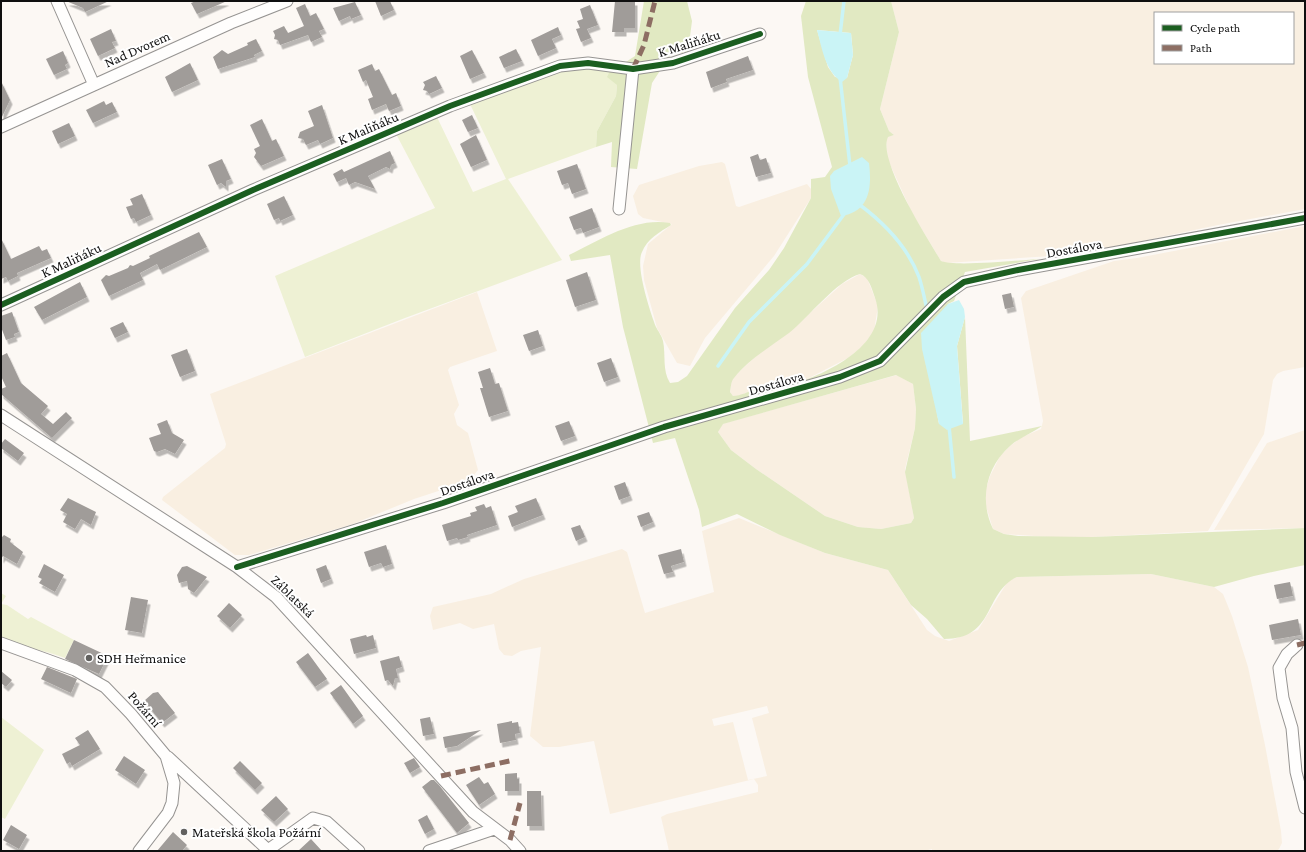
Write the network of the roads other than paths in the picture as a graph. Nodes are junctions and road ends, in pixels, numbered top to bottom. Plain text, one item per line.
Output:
1 (57, 1) edge
2 (287, 1) edge
3 (760, 34) dead end
4 (633, 69) junction
5 (94, 85) junction
6 (1, 127) edge
7 (619, 209) dead end
8 (1305, 218) edge
9 (1, 305) edge
10 (1, 415) edge
11 (237, 567) junction
12 (1, 643) edge
13 (1297, 645) dead end
14 (166, 756) junction
15 (1305, 808) edge
16 (494, 829) junction
17 (268, 850) edge
18 (139, 851) edge
19 (360, 851) edge
20 (429, 851) edge
21 (520, 851) edge

1 - 5 street
2 - 5 street, Nad Dvorem
3 - 4 street, K Maliňáku
4 - 7 street
4 - 9 street, K Maliňáku
5 - 6 street, Nad Dvorem
8 - 11 street, Dostálova
10 - 11 street, Záblatská
11 - 16 street, Záblatská
12 - 14 street, Požární
13 - 15 street
14 - 17 street
14 - 18 street, Požární
16 - 20 street
16 - 21 street, Záblatská
17 - 19 street

